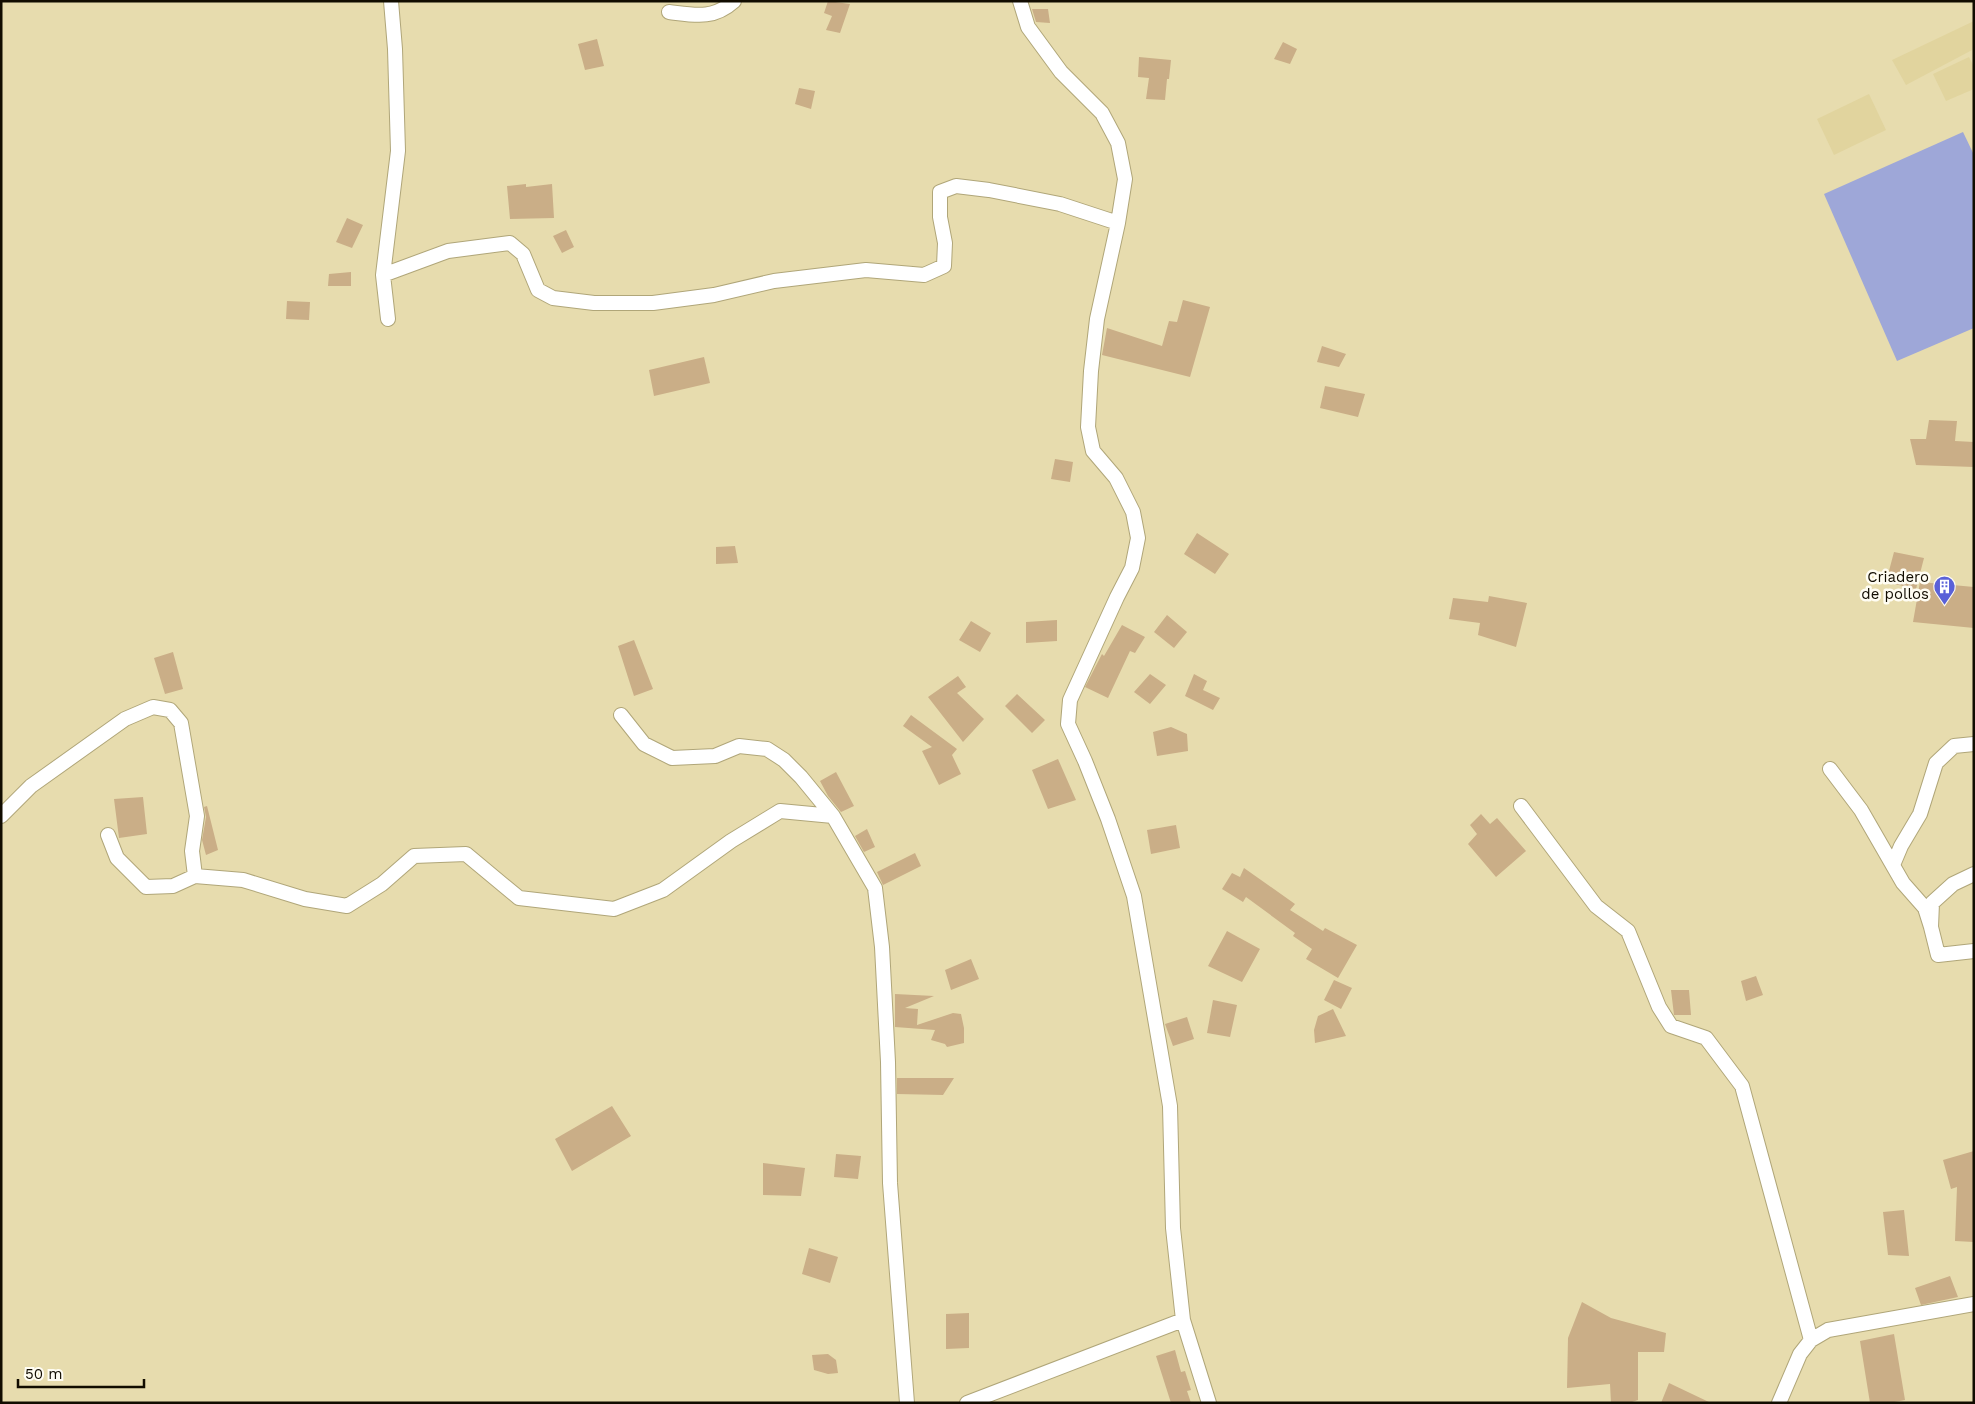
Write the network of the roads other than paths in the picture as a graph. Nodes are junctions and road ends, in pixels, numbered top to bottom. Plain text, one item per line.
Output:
1 (391, 1) edge
2 (734, 1) edge
3 (1020, 1) edge
4 (669, 12) dead end
5 (1118, 223) junction
6 (384, 275) junction
7 (388, 319) dead end
8 (621, 715) dead end
9 (1974, 744) edge
10 (1830, 769) dead end
11 (1522, 806) dead end
12 (1, 816) edge
13 (833, 816) junction
14 (108, 835) dead end
15 (1893, 865) junction
16 (1974, 874) edge
17 (195, 876) junction
18 (1931, 927) junction
19 (1974, 951) edge
20 (1974, 1304) edge
21 (1183, 1320) junction
22 (1811, 1340) junction
23 (907, 1403) edge
24 (967, 1403) edge
25 (1209, 1403) edge
26 (1779, 1403) edge

1 - 6 street
2 - 4 street
3 - 5 street
5 - 6 street
5 - 21 street
6 - 7 street
8 - 13 street
9 - 15 street
10 - 15 street
11 - 22 street
12 - 17 street
13 - 17 street
13 - 23 street
14 - 17 street
15 - 18 street
16 - 18 street
18 - 19 street
20 - 22 street
21 - 24 street
21 - 25 street
22 - 26 street

